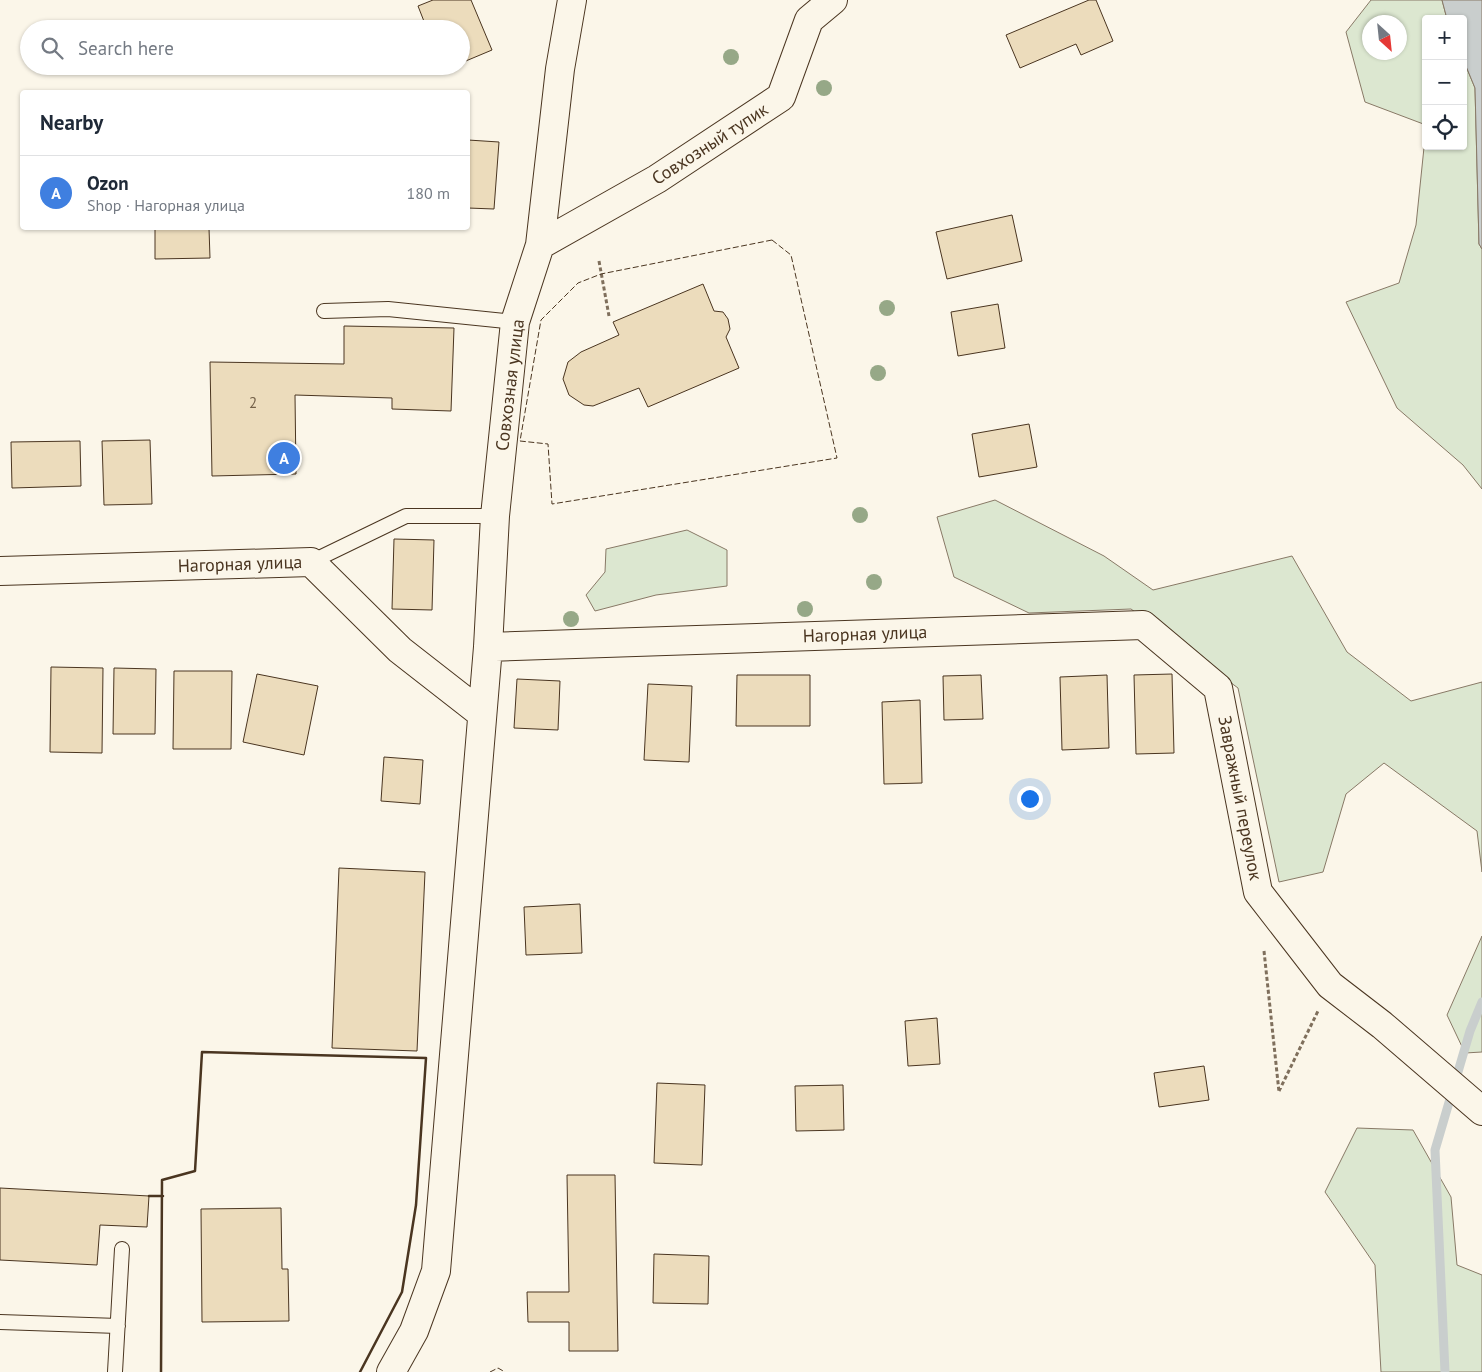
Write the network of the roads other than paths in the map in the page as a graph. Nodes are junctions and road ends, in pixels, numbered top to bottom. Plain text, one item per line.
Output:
1 (572, 0) edge
2 (833, 0) edge
3 (540, 245) junction
4 (324, 311) dead end
5 (515, 322) junction
6 (495, 516) junction
7 (311, 562) junction
8 (0, 571) edge
9 (488, 647) junction
10 (1218, 688) joint
11 (482, 714) junction
12 (1482, 1112) edge
13 (122, 1249) dead end
14 (0, 1322) edge
15 (118, 1326) junction
16 (115, 1372) edge
17 (391, 1372) edge

1 - 3 street, Совхозная улица
2 - 3 street, Совхозный тупик
3 - 5 street, Совхозная улица
4 - 5 lane
5 - 6 street, Совхозная улица
6 - 7 lane
6 - 9 street, Совхозная улица
7 - 8 street, Нагорная улица
7 - 11 street, Нагорная улица
9 - 10 street, Нагорная улица
9 - 11 street, Совхозная улица
10 - 12 street, Завражный переулок
11 - 17 street, Совхозная улица
13 - 15 lane
14 - 15 lane
15 - 16 lane

